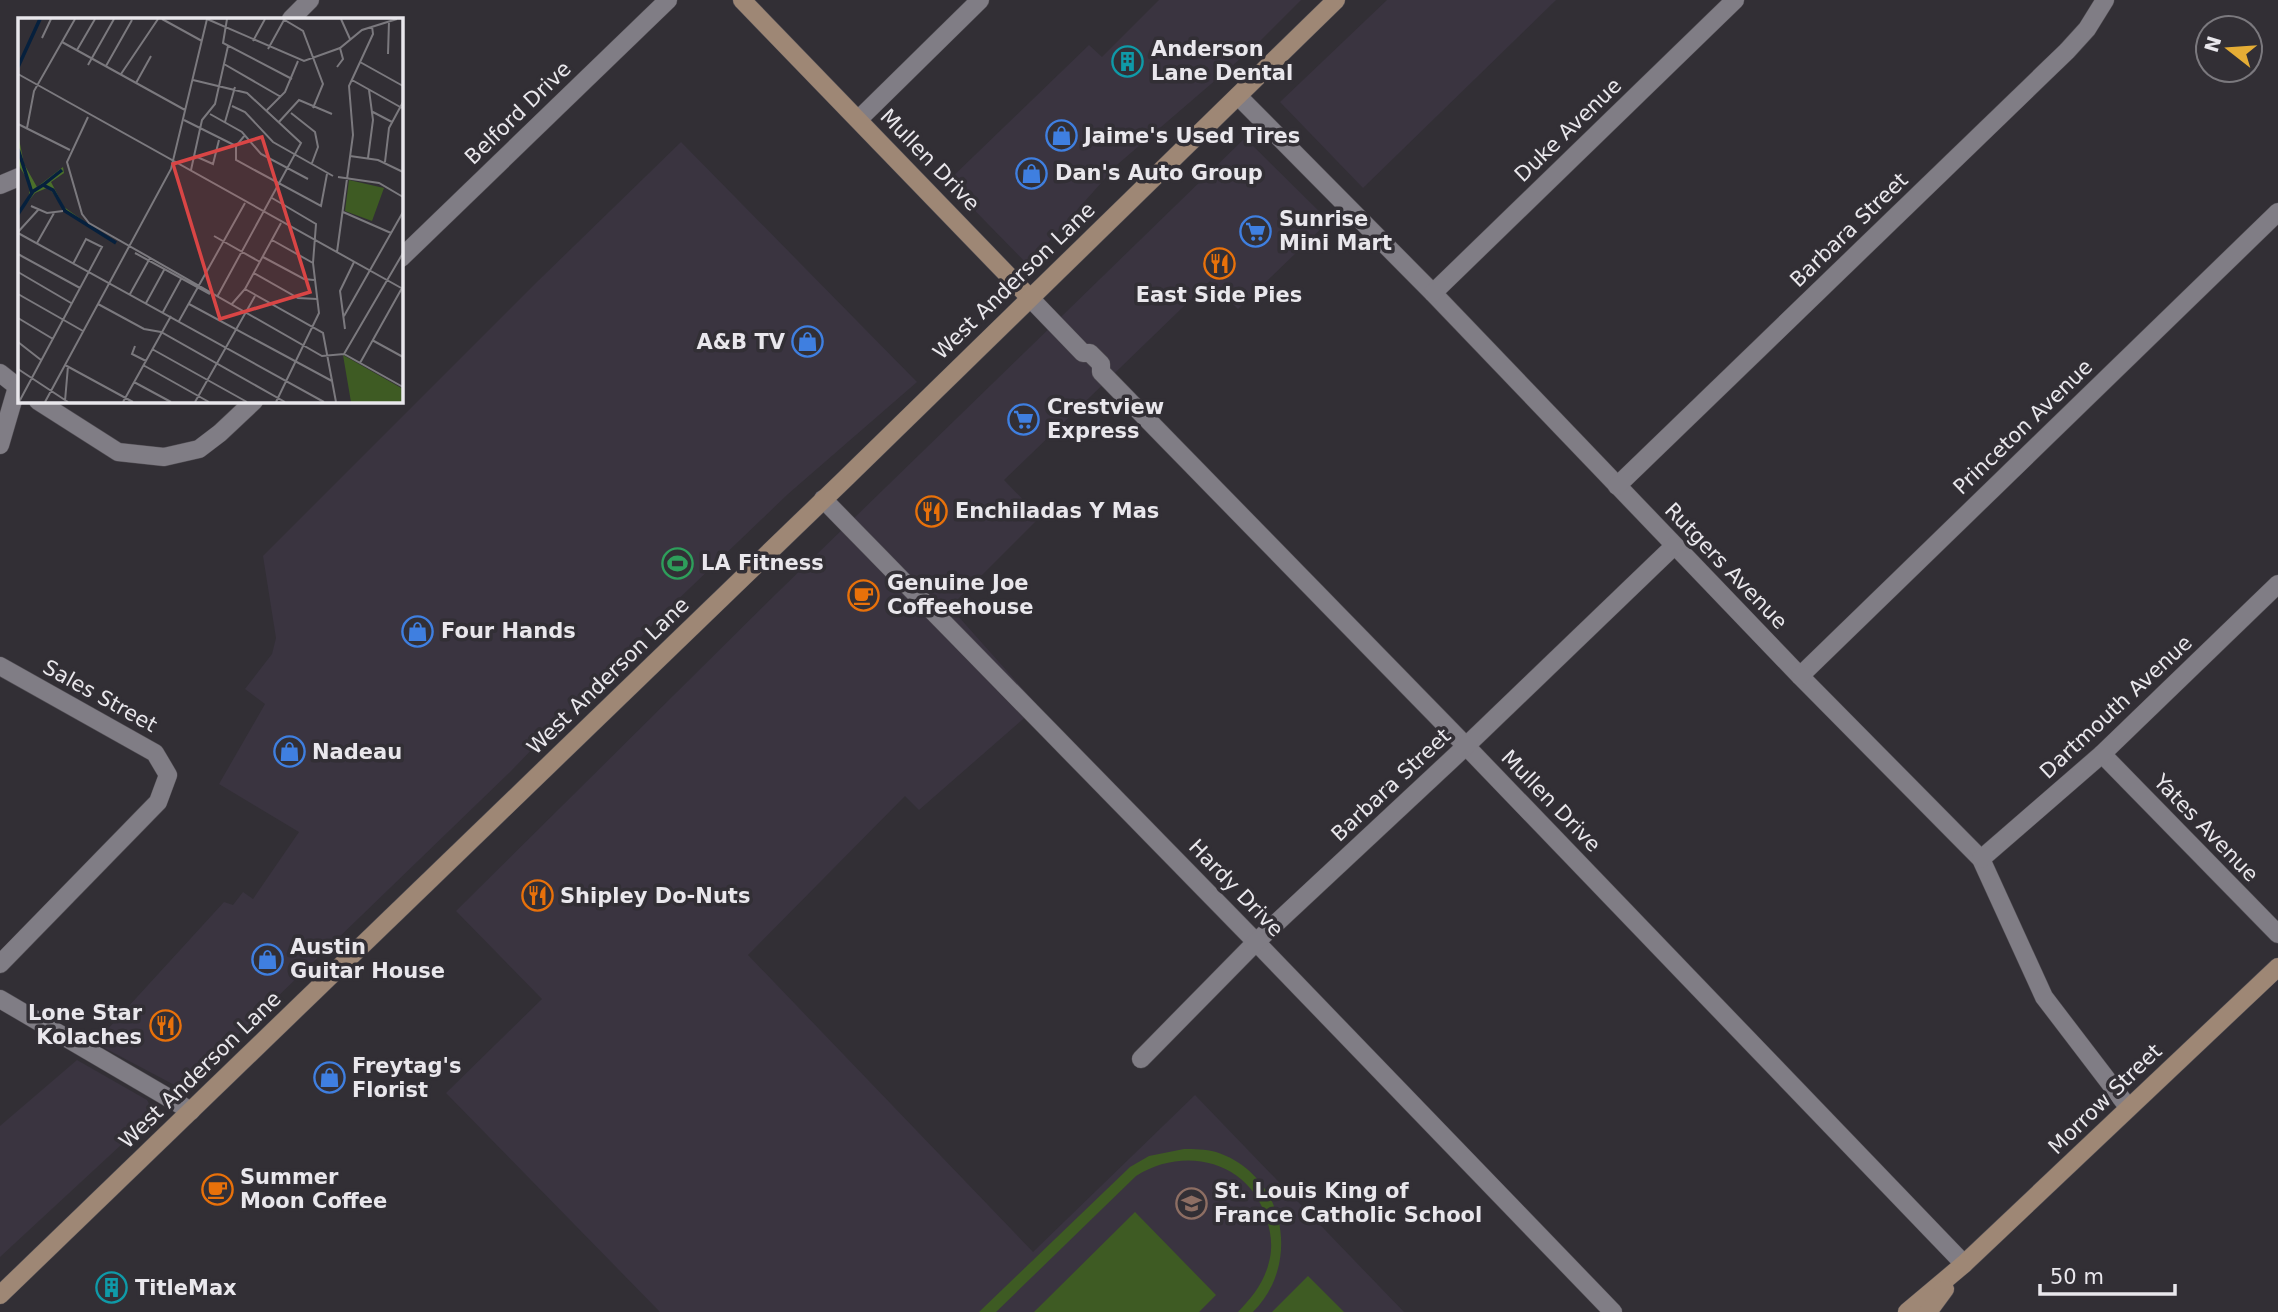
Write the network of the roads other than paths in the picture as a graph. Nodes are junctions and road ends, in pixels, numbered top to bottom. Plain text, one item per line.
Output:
1 (310, 0) edge
2 (668, 0) edge
3 (742, 0) edge
4 (980, 0) edge
5 (1336, 0) edge
6 (1735, 0) edge
7 (2105, 0) edge
8 (292, 18) edge
9 (1238, 96) junction
10 (859, 118) junction
11 (18, 177) edge
12 (0, 185) edge
13 (2278, 212) edge
14 (402, 257) edge
15 (1433, 293) junction
16 (1030, 298) junction
17 (0, 373) edge
18 (18, 388) edge
19 (40, 402) edge
20 (253, 402) edge
21 (0, 445) edge
22 (1617, 486) junction
23 (823, 499) junction
24 (1674, 546) junction
25 (2278, 584) edge
26 (0, 666) edge
27 (1800, 676) junction
28 (1466, 746) junction
29 (2102, 754) junction
30 (1981, 859) junction
31 (2278, 934) edge
32 (1256, 942) junction
33 (0, 964) edge
34 (2278, 967) edge
35 (0, 999) edge
36 (1141, 1059) dead end
37 (2128, 1107) junction
38 (191, 1111) junction
39 (1964, 1264) junction
40 (0, 1295) edge
41 (1613, 1312) edge
42 (1907, 1312) edge
43 (1928, 1312) edge

1 - 8 street
2 - 14 street, Belford Drive
3 - 10 main road, Mullen Drive
4 - 10 street
5 - 9 main road, West Anderson Lane
6 - 15 street, Duke Avenue
7 - 22 street, Barbara Street
9 - 15 street, Rutgers Avenue
9 - 16 main road, West Anderson Lane
10 - 16 main road, Mullen Drive
11 - 12 street
13 - 27 street, Princeton Avenue
15 - 22 street, Rutgers Avenue
16 - 23 main road, West Anderson Lane
16 - 28 street, Mullen Drive
17 - 18 street
18 - 21 street
19 - 20 street
22 - 24 street, Rutgers Avenue
23 - 32 street, Hardy Drive
23 - 38 main road, West Anderson Lane
24 - 27 street, Rutgers Avenue
24 - 28 street, Barbara Street
25 - 29 street, Dartmouth Avenue
26 - 33 street, Sales Street
27 - 30 street, Rutgers Avenue
28 - 32 street, Barbara Street
28 - 39 street, Mullen Drive
29 - 30 street, Dartmouth Avenue
29 - 31 street, Yates Avenue
30 - 37 street, Rutgers Avenue
32 - 36 street, Barbara Street
32 - 41 street, Hardy Drive
34 - 37 main road, Morrow Street
35 - 38 street
37 - 39 main road, Morrow Street
38 - 40 main road, West Anderson Lane
39 - 42 main road, Morrow Street
39 - 43 main road, Morrow Street

